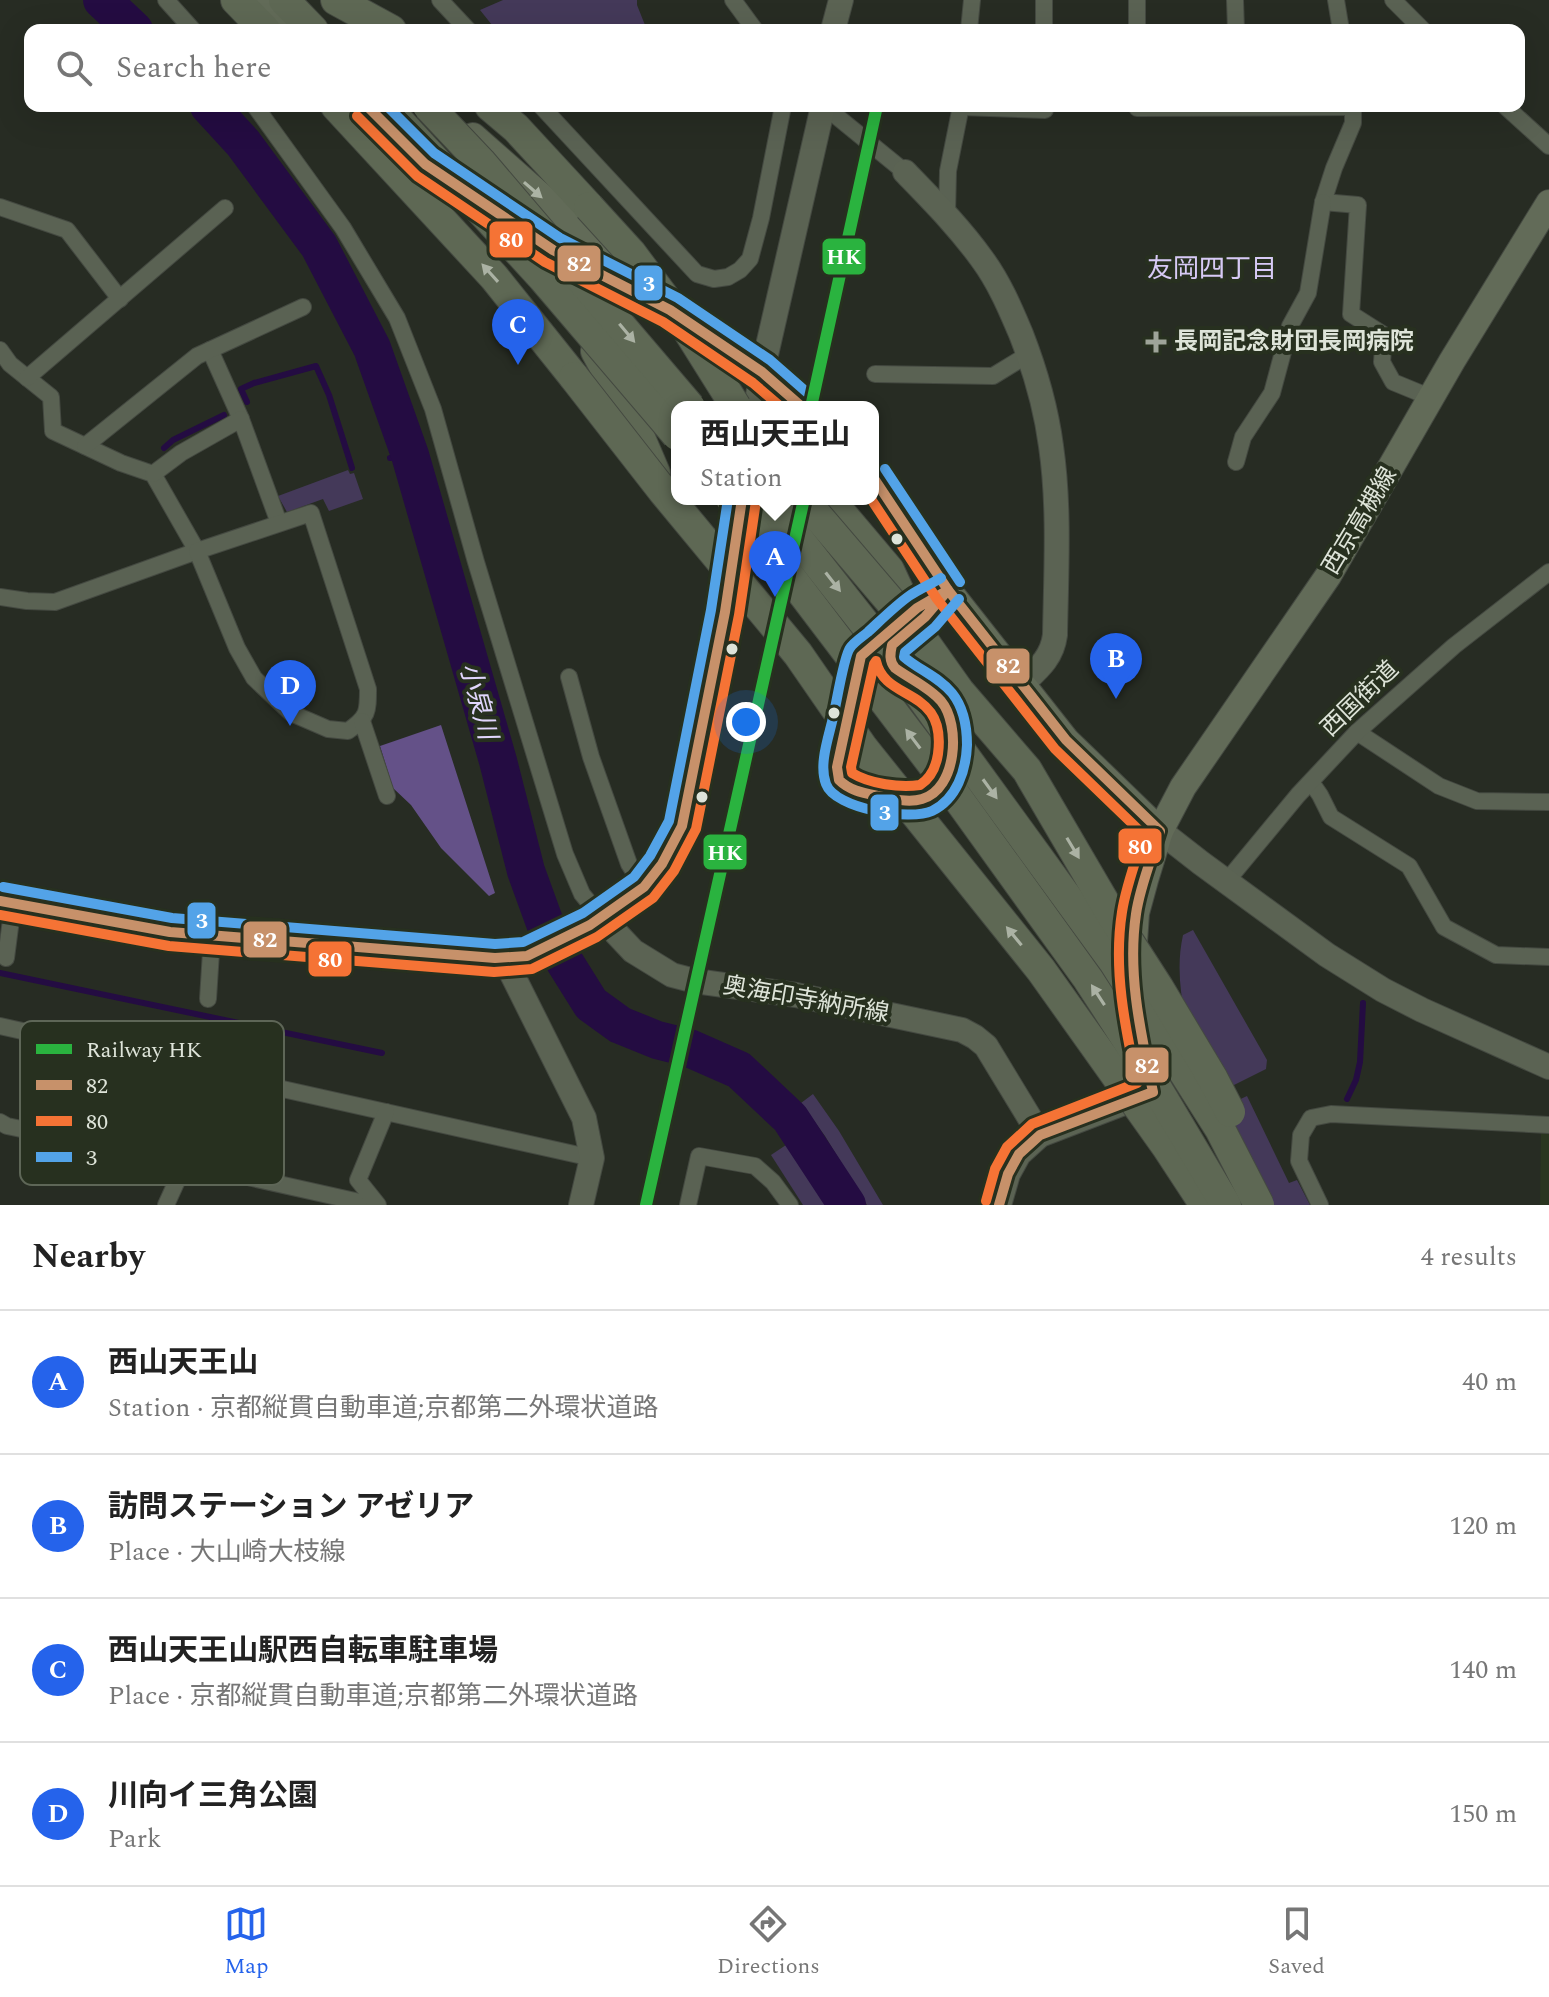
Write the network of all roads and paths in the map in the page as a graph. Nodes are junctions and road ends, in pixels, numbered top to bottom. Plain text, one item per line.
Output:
1 (166, 0) edge
2 (236, 0) edge
3 (257, 0) edge
4 (282, 0) edge
5 (323, 0) edge
6 (335, 0) edge
7 (440, 0) edge
8 (733, 0) edge
9 (841, 0) edge
10 (972, 0) edge
11 (1044, 0) edge
12 (1137, 0) edge
13 (1235, 0) edge
14 (1336, 0) edge
15 (1393, 0) edge
16 (188, 24) edge
17 (259, 24) edge
18 (282, 24) edge
19 (302, 24) edge
20 (307, 24) edge
21 (348, 24) edge
22 (358, 24) edge
23 (380, 24) edge
24 (462, 24) edge
25 (751, 24) edge
26 (835, 24) edge
27 (970, 24) edge
28 (1044, 24) edge
29 (1137, 24) edge
30 (1236, 24) edge
31 (1340, 24) edge
32 (1417, 24) edge
33 (259, 112) edge
34 (342, 112) edge
35 (373, 112) edge
36 (388, 112) edge
37 (389, 112) edge
38 (434, 112) edge
39 (448, 112) edge
40 (497, 112) edge
41 (547, 112) edge
42 (782, 112) edge
43 (823, 112) edge
44 (831, 112) edge
45 (960, 112) edge
46 (1353, 112) edge
47 (1512, 112) edge
48 (1549, 146) edge
49 (425, 164) dead end
50 (905, 172) joint
51 (1323, 202) junction
52 (1549, 203) edge
53 (0, 207) edge
54 (225, 208) dead end
55 (947, 215) junction
56 (553, 250) dead end
57 (120, 299) junction
58 (303, 307) dead end
59 (670, 310) junction
60 (0, 350) edge
61 (210, 350) junction
62 (1029, 354) junction
63 (762, 372) junction
64 (875, 374) dead end
65 (27, 378) junction
66 (1432, 398) junction
67 (685, 401) edge
68 (737, 401) edge
69 (743, 401) edge
70 (795, 401) edge
71 (241, 419) junction
72 (671, 428) edge
73 (85, 446) junction
74 (1236, 462) dead end
75 (153, 474) junction
76 (879, 486) edge
77 (663, 491) junction
78 (736, 505) edge
79 (741, 505) edge
80 (772, 505) edge
81 (808, 505) edge
82 (834, 505) edge
83 (279, 523) junction
84 (197, 551) junction
85 (1549, 572) edge
86 (0, 597) edge
87 (920, 636) junction
88 (569, 677) dead end
89 (1022, 684) junction
90 (362, 721) junction
91 (1357, 732) junction
92 (1311, 782) junction
93 (387, 796) dead end
94 (1549, 802) edge
95 (1160, 831) junction
96 (1226, 882) junction
97 (644, 887) junction
98 (7, 903) edge
99 (595, 921) junction
100 (212, 936) junction
101 (516, 957) junction
102 (1549, 957) edge
103 (6, 958) dead end
104 (208, 999) dead end
105 (1549, 1067) edge
106 (284, 1089) edge
107 (1153, 1092) junction
108 (386, 1112) junction
109 (0, 1122) edge
110 (1549, 1125) edge
111 (20, 1129) edge
112 (1040, 1135) junction
113 (592, 1158) junction
114 (175, 1185) edge
115 (284, 1185) edge
116 (166, 1205) edge
117 (375, 1205) edge
118 (581, 1205) edge
119 (688, 1205) edge
120 (790, 1205) edge
121 (999, 1205) edge
122 (1206, 1205) edge
123 (1226, 1205) edge
124 (1259, 1205) edge
125 (1272, 1205) edge
126 (1320, 1205) edge

1 - 16 street
2 - 17 highway
3 - 18 main road
4 - 19 highway
4 - 20 highway
5 - 21 highway
6 - 22 main road
6 - 23 highway
7 - 24 street
8 - 25 street
9 - 26 street
10 - 27 street
11 - 28 street
12 - 29 street
13 - 30 street
14 - 31 street
15 - 32 street
33 - 99 street
77 -> 34 highway, bridge
35 - 49 main road
36 - 77 highway, bridge
37 - 72 highway, bridge
38 -> 67 highway, bridge
39 -> 59 main road
40 - 68 highway, bridge
41 - 42 street
43 - 63 street
44 - 50 street
45 - 55 street
46 - 51 street
47 - 48 street
50 - 55 street
51 - 66 street
51 - 74 street
52 - 66 main road, 西京高槻線
53 - 57 street
54 - 57 street
55 - 62 street
56 - 59 main road
57 - 65 street
58 - 61 street
59 - 63 main road
60 - 65 street
61 - 71 street
61 - 73 street
62 - 64 street
62 - 89 street
63 - 69 street
63 - 70 main road
65 - 73 street
66 - 95 main road, 西京高槻線
71 - 75 street
71 - 83 street
73 - 75 street
75 - 84 street
76 - 89 main road
122 -> 77 highway, bridge
123 -> 78 highway, bridge
79 - 97 street
80 -> 124 highway, bridge
81 - 87 highway, bridge
82 - 87 highway, bridge
83 - 84 street
83 - 90 street
84 - 86 street
84 - 90 street
85 - 91 street, 西国街道
87 -> 125 highway, bridge
88 - 97 street
89 - 95 main road
90 - 93 street
91 - 92 street, 西国街道
91 - 94 street
92 - 96 street, 西国街道
92 - 102 street
95 - 96 street
95 - 107 main road, 西京高槻線
96 - 105 street
97 - 99 street
98 - 100 street
98 - 103 street
99 - 101 street
99 - 112 street, 奥海印寺納所線
100 - 101 street
100 - 104 street
101 - 113 street
106 - 108 street
107 - 112 street
107 - 122 main road, 西京高槻線
108 - 113 street
108 - 117 street
109 - 111 street
110 - 126 street
112 - 121 street
113 - 118 street
114 - 116 street
115 - 117 street
119 - 120 street

